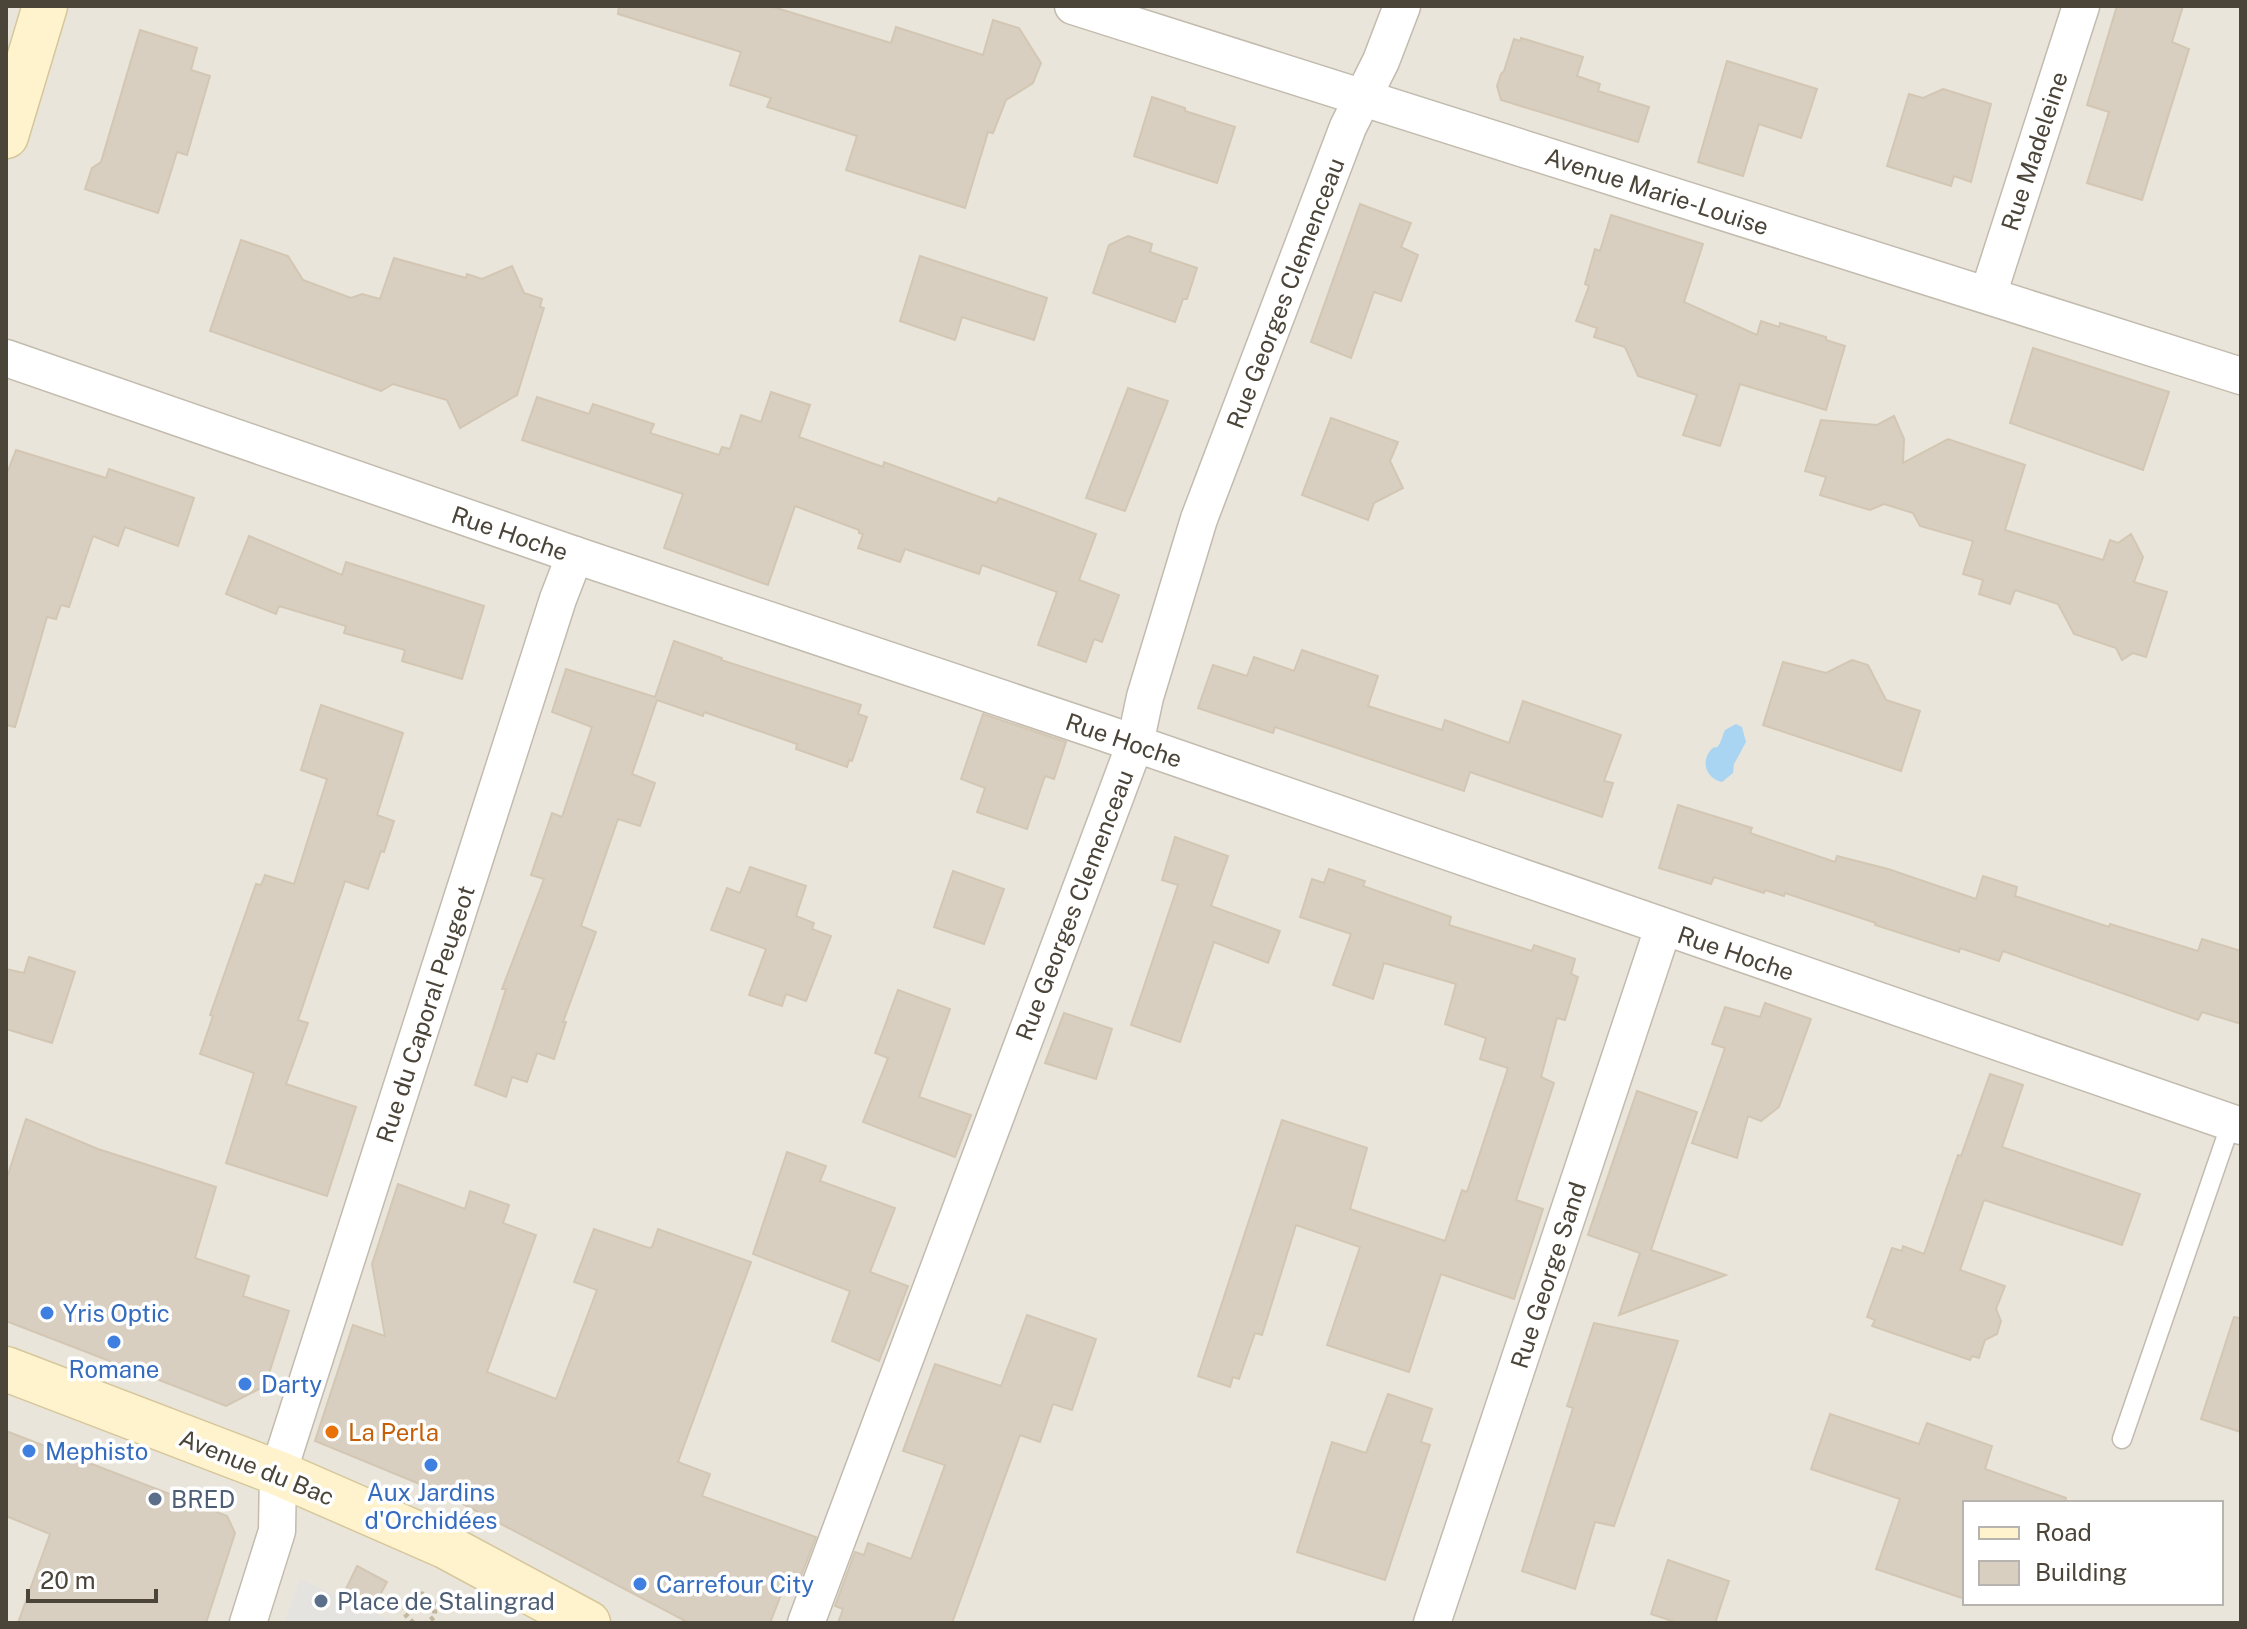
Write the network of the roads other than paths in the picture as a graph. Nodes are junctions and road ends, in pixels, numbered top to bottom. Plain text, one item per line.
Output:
1 (45, 6) edge
2 (1073, 6) edge
3 (1402, 6) edge
4 (2081, 6) edge
5 (1363, 97) junction
6 (6, 136) edge
7 (1988, 295) junction
8 (6, 358) edge
9 (2241, 376) edge
10 (575, 555) junction
11 (1135, 744) junction
12 (1663, 928) junction
13 (2236, 1125) edge
14 (6, 1369) edge
15 (2122, 1439) dead end
16 (278, 1473) junction
17 (248, 1623) edge
18 (588, 1623) edge
19 (806, 1623) edge
20 (1432, 1623) edge

1 - 6 main road
2 - 5 street, Avenue Marie-Louise
3 - 5 street, Rue Georges Clemenceau
4 - 7 street, Rue Madeleine
5 - 7 street, Avenue Marie-Louise
5 - 11 street, Rue Georges Clemenceau
7 - 9 street, Avenue Marie-Louise
8 - 10 street, Rue Hoche
10 - 11 street, Rue Hoche
10 - 16 street, Rue du Caporal Peugeot
11 - 12 street, Rue Hoche
11 - 19 street, Rue Georges Clemenceau
12 - 13 street, Rue Hoche
12 - 20 street, Rue George Sand
13 - 15 lane
14 - 16 main road, Avenue du Bac
16 - 17 street, Rue du Caporal Peugeot
16 - 18 main road, Avenue du Bac

